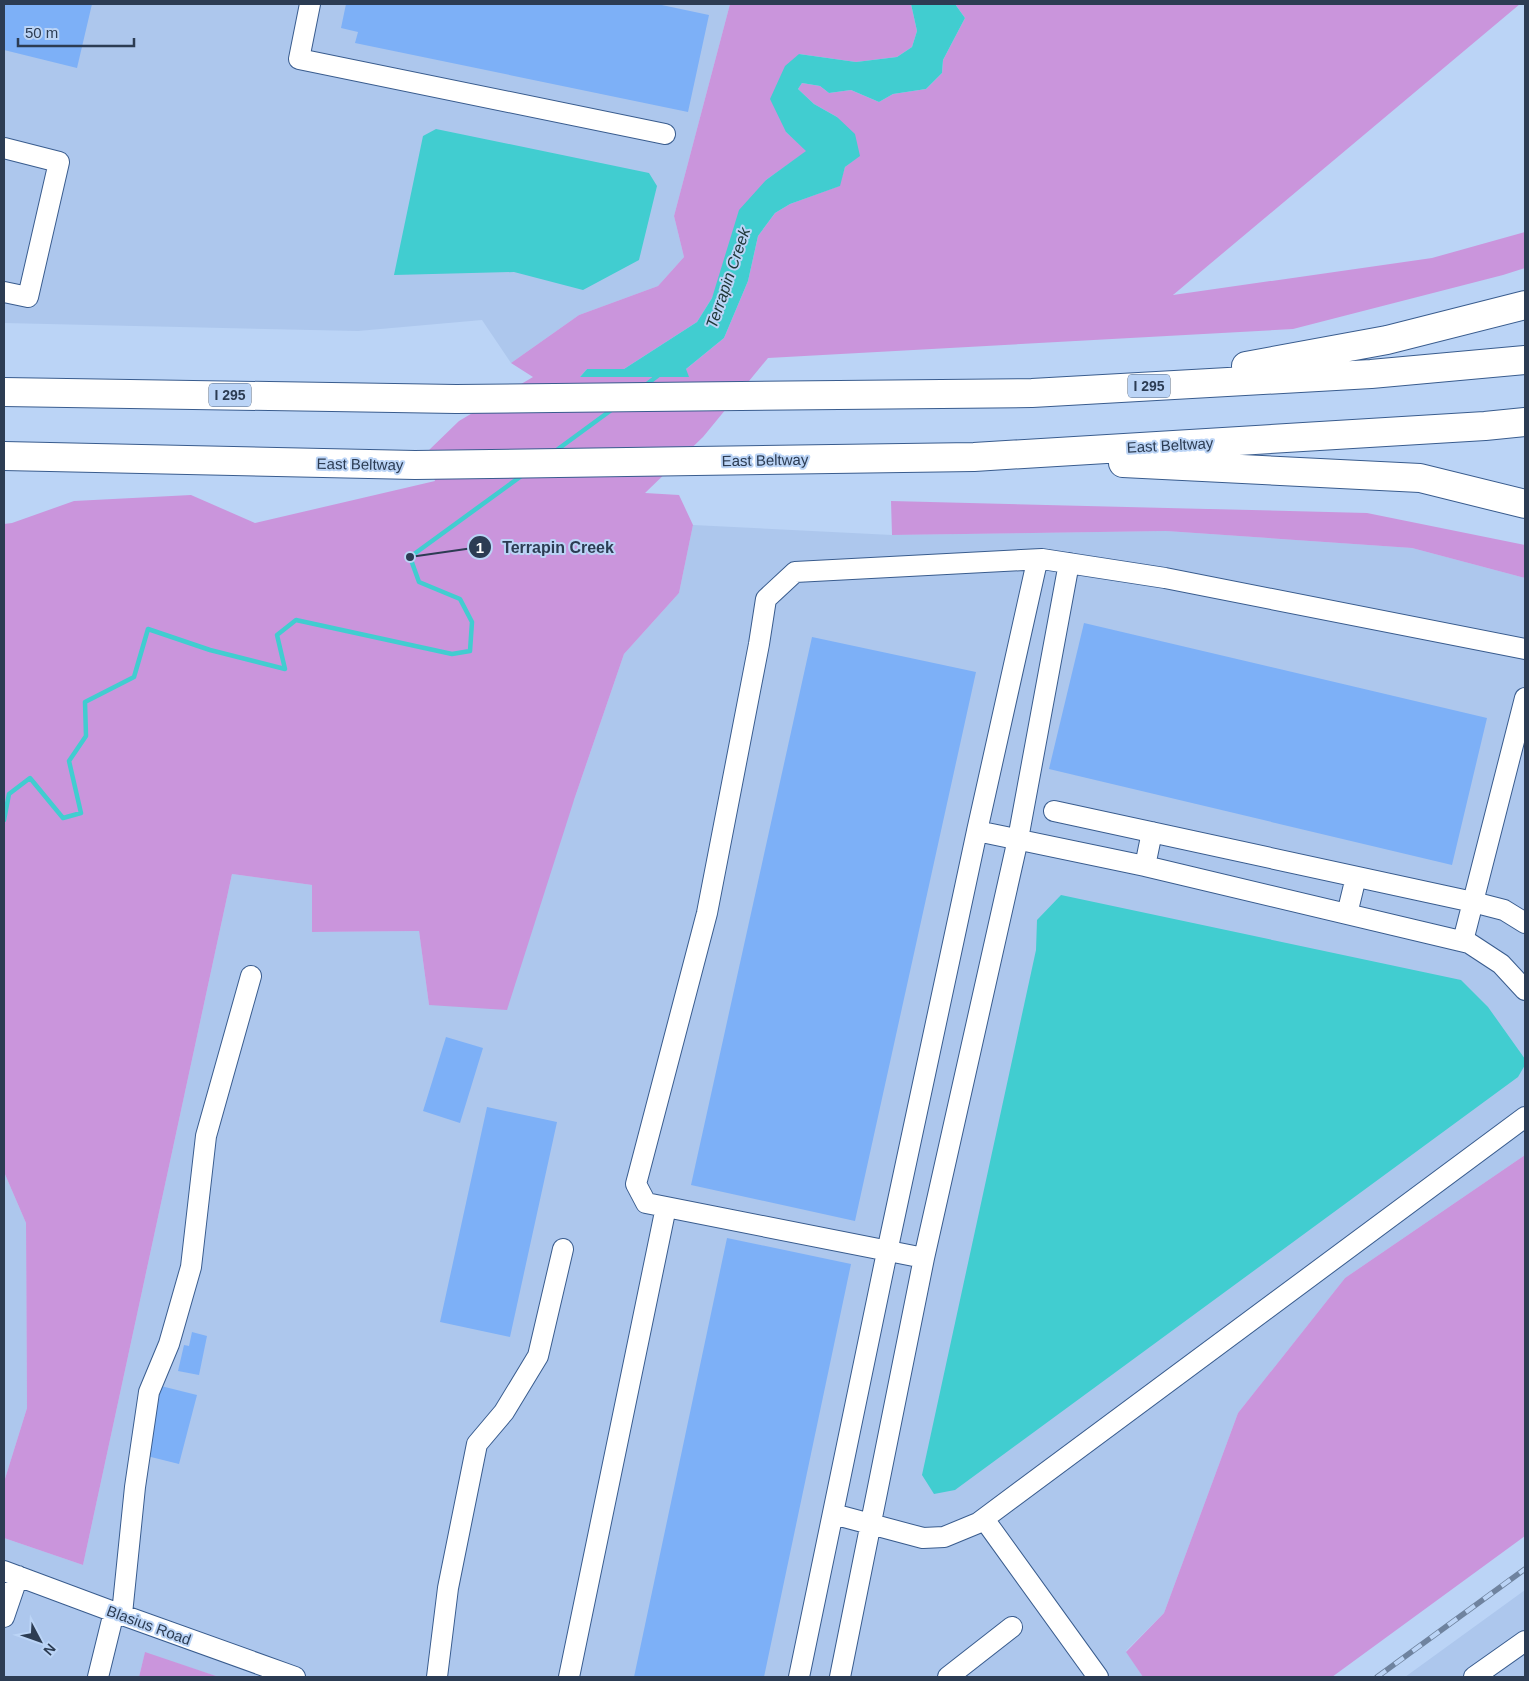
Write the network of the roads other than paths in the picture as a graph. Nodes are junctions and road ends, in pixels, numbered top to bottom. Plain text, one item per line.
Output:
1 (310, 4) edge
2 (665, 134) dead end
3 (4, 148) edge
4 (4, 292) edge
5 (1525, 305) edge
6 (1525, 360) edge
7 (1132, 387) junction
8 (4, 392) edge
9 (1525, 422) edge
10 (4, 456) edge
11 (974, 457) junction
12 (1525, 504) edge
13 (1042, 559) junction
14 (1069, 563) junction
15 (1525, 649) edge
16 (1525, 698) edge
17 (1054, 811) dead end
18 (977, 831) junction
19 (1152, 832) junction
20 (1018, 839) junction
21 (1145, 866) junction
22 (1356, 876) junction
23 (1473, 902) junction
24 (1347, 914) junction
25 (1525, 923) edge
26 (1463, 941) junction
27 (251, 976) dead end
28 (1525, 990) edge
29 (1525, 1117) edge
30 (666, 1207) junction
31 (563, 1249) dead end
32 (887, 1252) junction
33 (924, 1258) junction
34 (833, 1514) junction
35 (984, 1519) junction
36 (871, 1524) junction
37 (11, 1573) edge
38 (118, 1614) junction
39 (4, 1617) edge
40 (1012, 1628) dead end
41 (1525, 1641) edge
42 (98, 1677) edge
43 (295, 1677) edge
44 (437, 1677) edge
45 (569, 1677) edge
46 (799, 1677) edge
47 (840, 1677) edge
48 (948, 1677) edge
49 (1098, 1677) edge
50 (1474, 1677) edge

1 - 2 street
3 - 4 street
5 - 7 highway
6 - 7 highway, I 295
7 - 8 highway, I 295
9 - 11 highway, East Beltway
10 - 11 highway, East Beltway
11 - 12 highway
13 - 14 street
13 - 18 street
13 - 30 street
14 - 15 street
14 - 20 street
16 - 23 street
17 - 19 street
18 - 20 street
18 - 32 street
19 - 21 street
19 - 22 street
20 - 21 street
20 - 33 street
21 - 24 street
22 - 23 street
22 - 24 street
23 - 25 street
23 - 26 street
24 - 26 street
26 - 28 street
27 - 38 street
29 - 35 street
30 - 32 street
30 - 45 street
31 - 44 street
32 - 33 street
32 - 34 street
33 - 36 street
34 - 36 street
34 - 46 street
35 - 36 street
35 - 49 street
36 - 47 street
37 - 38 street, Blasius Road
37 - 39 street
38 - 42 street
38 - 43 street, Blasius Road
40 - 48 street
41 - 50 street

